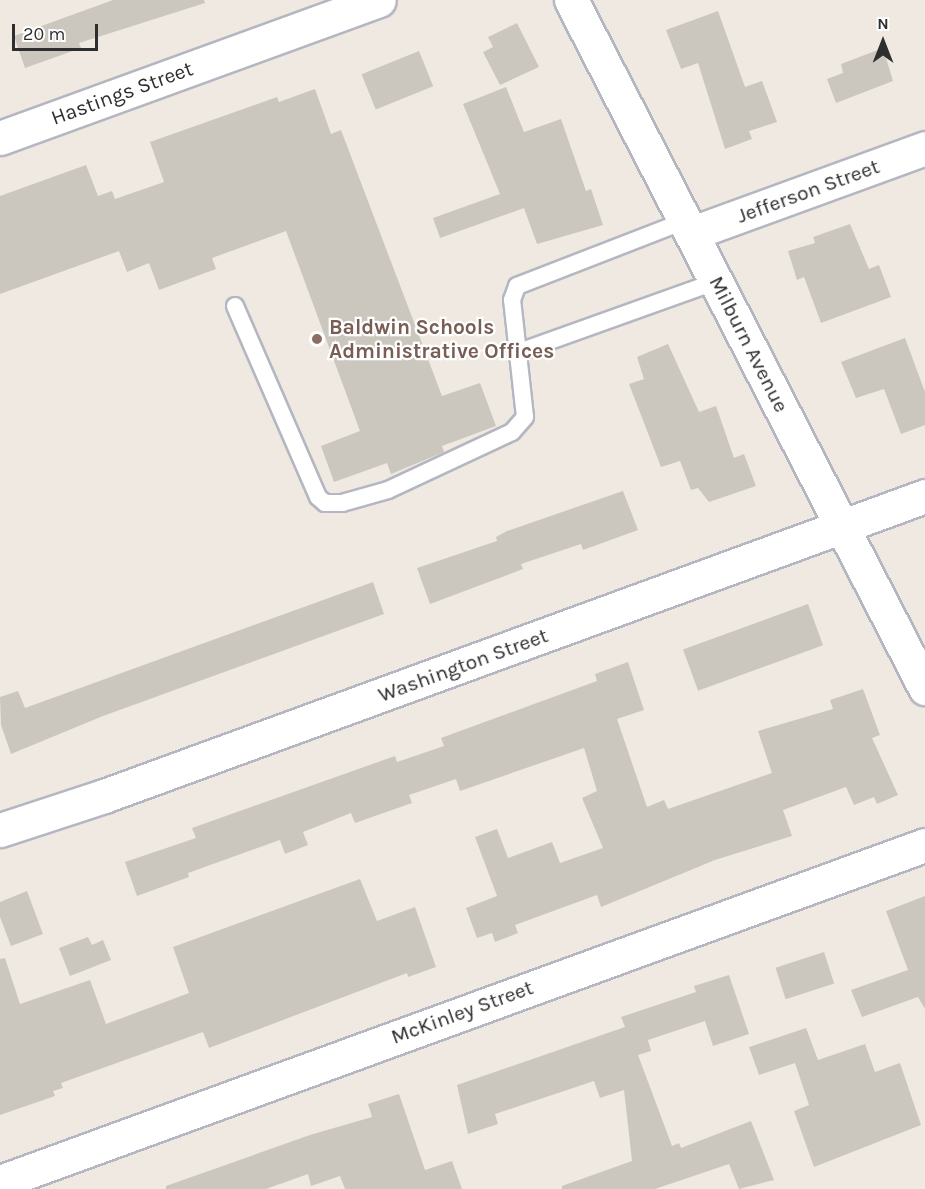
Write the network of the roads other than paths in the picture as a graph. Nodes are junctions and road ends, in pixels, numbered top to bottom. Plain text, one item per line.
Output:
1 (379, 0) edge
2 (571, 0) edge
3 (0, 138) edge
4 (925, 148) edge
5 (689, 227) junction
6 (717, 280) junction
7 (235, 306) dead end
8 (519, 352) junction
9 (925, 496) edge
10 (842, 526) junction
11 (925, 688) edge
12 (0, 830) edge
13 (925, 845) edge
14 (0, 1182) edge

1 - 3 street, Hastings Street
2 - 5 street, Milburn Avenue
4 - 5 street, Jefferson Street
5 - 6 street, Milburn Avenue
5 - 8 lane
6 - 8 lane
6 - 10 street, Milburn Avenue
7 - 8 lane
9 - 10 street, Washington Street
10 - 11 street, Milburn Avenue
10 - 12 street, Washington Street
13 - 14 street, McKinley Street

